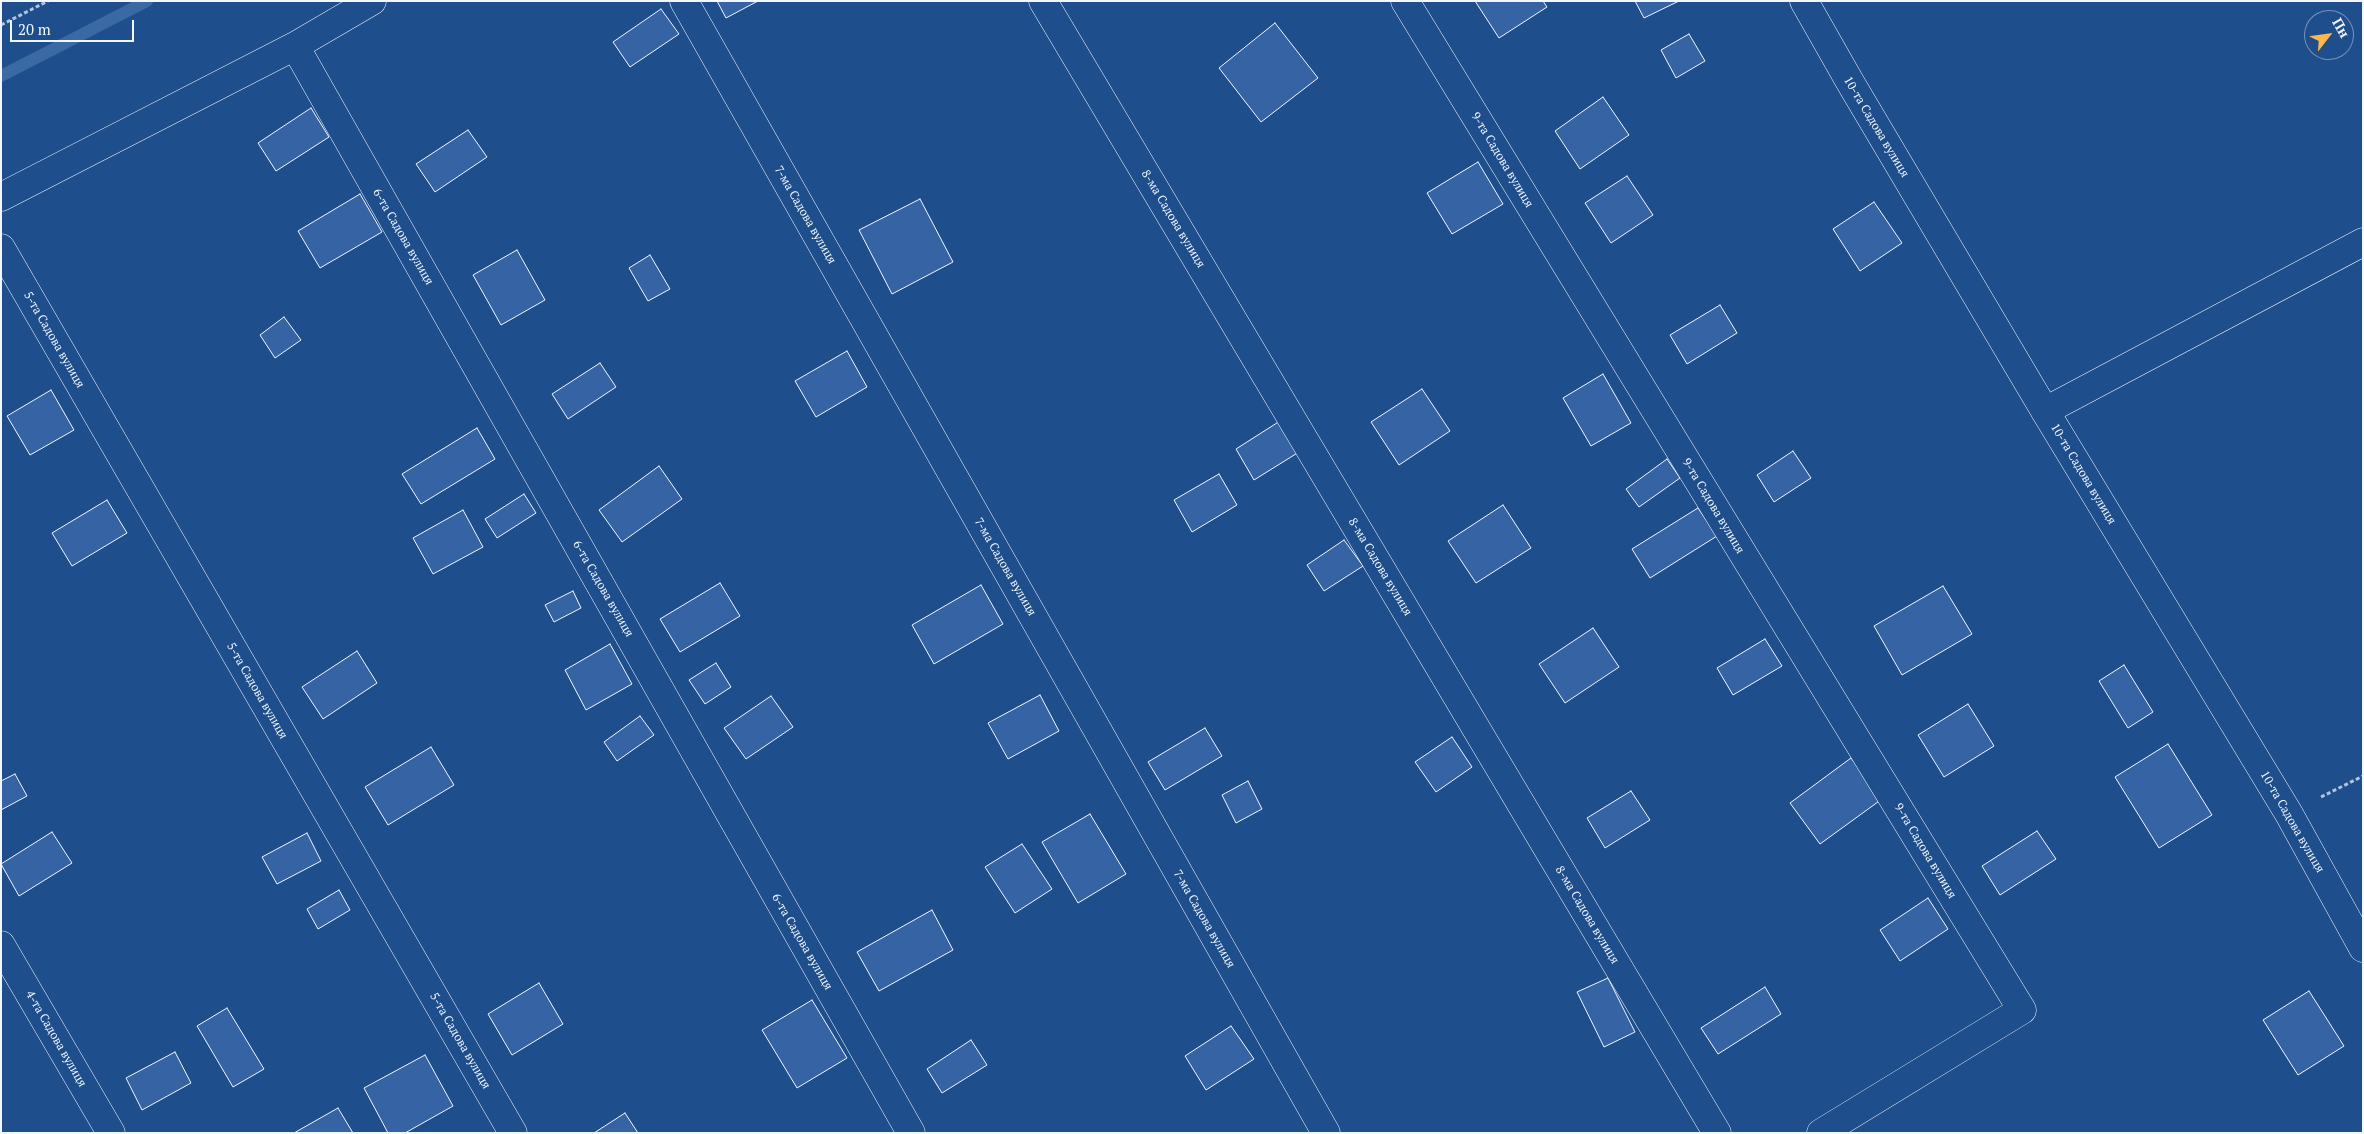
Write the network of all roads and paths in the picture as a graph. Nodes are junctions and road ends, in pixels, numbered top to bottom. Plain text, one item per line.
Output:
1 (48, 1) edge
2 (372, 1) edge
3 (684, 1) edge
4 (1043, 1) edge
5 (1405, 1) edge
6 (1804, 1) edge
7 (1, 25) edge
8 (295, 46) junction
9 (1, 197) edge
10 (2363, 242) edge
11 (1, 248) edge
12 (2045, 411) junction
13 (2363, 776) edge
14 (2289, 814) junction
15 (1, 945) edge
16 (2363, 948) edge
17 (111, 1133) edge
18 (513, 1133) edge
19 (911, 1133) edge
20 (1326, 1133) edge
21 (1717, 1133) edge
22 (1821, 1133) edge

1 - 7 path
2 - 8 street
3 - 20 street, 7-ма Садова вулиця
4 - 21 street, 8-ма Садова вулиця
5 - 22 street, 9-та Садова вулиця
6 - 12 street, 10-та Садова вулиця
8 - 9 street
8 - 19 street, 6-та Садова вулиця
10 - 12 street
11 - 18 street, 5-та Садова вулиця
12 - 14 street, 10-та Садова вулиця
13 - 14 path
14 - 16 street, 10-та Садова вулиця
15 - 17 street, 4-та Садова вулиця

